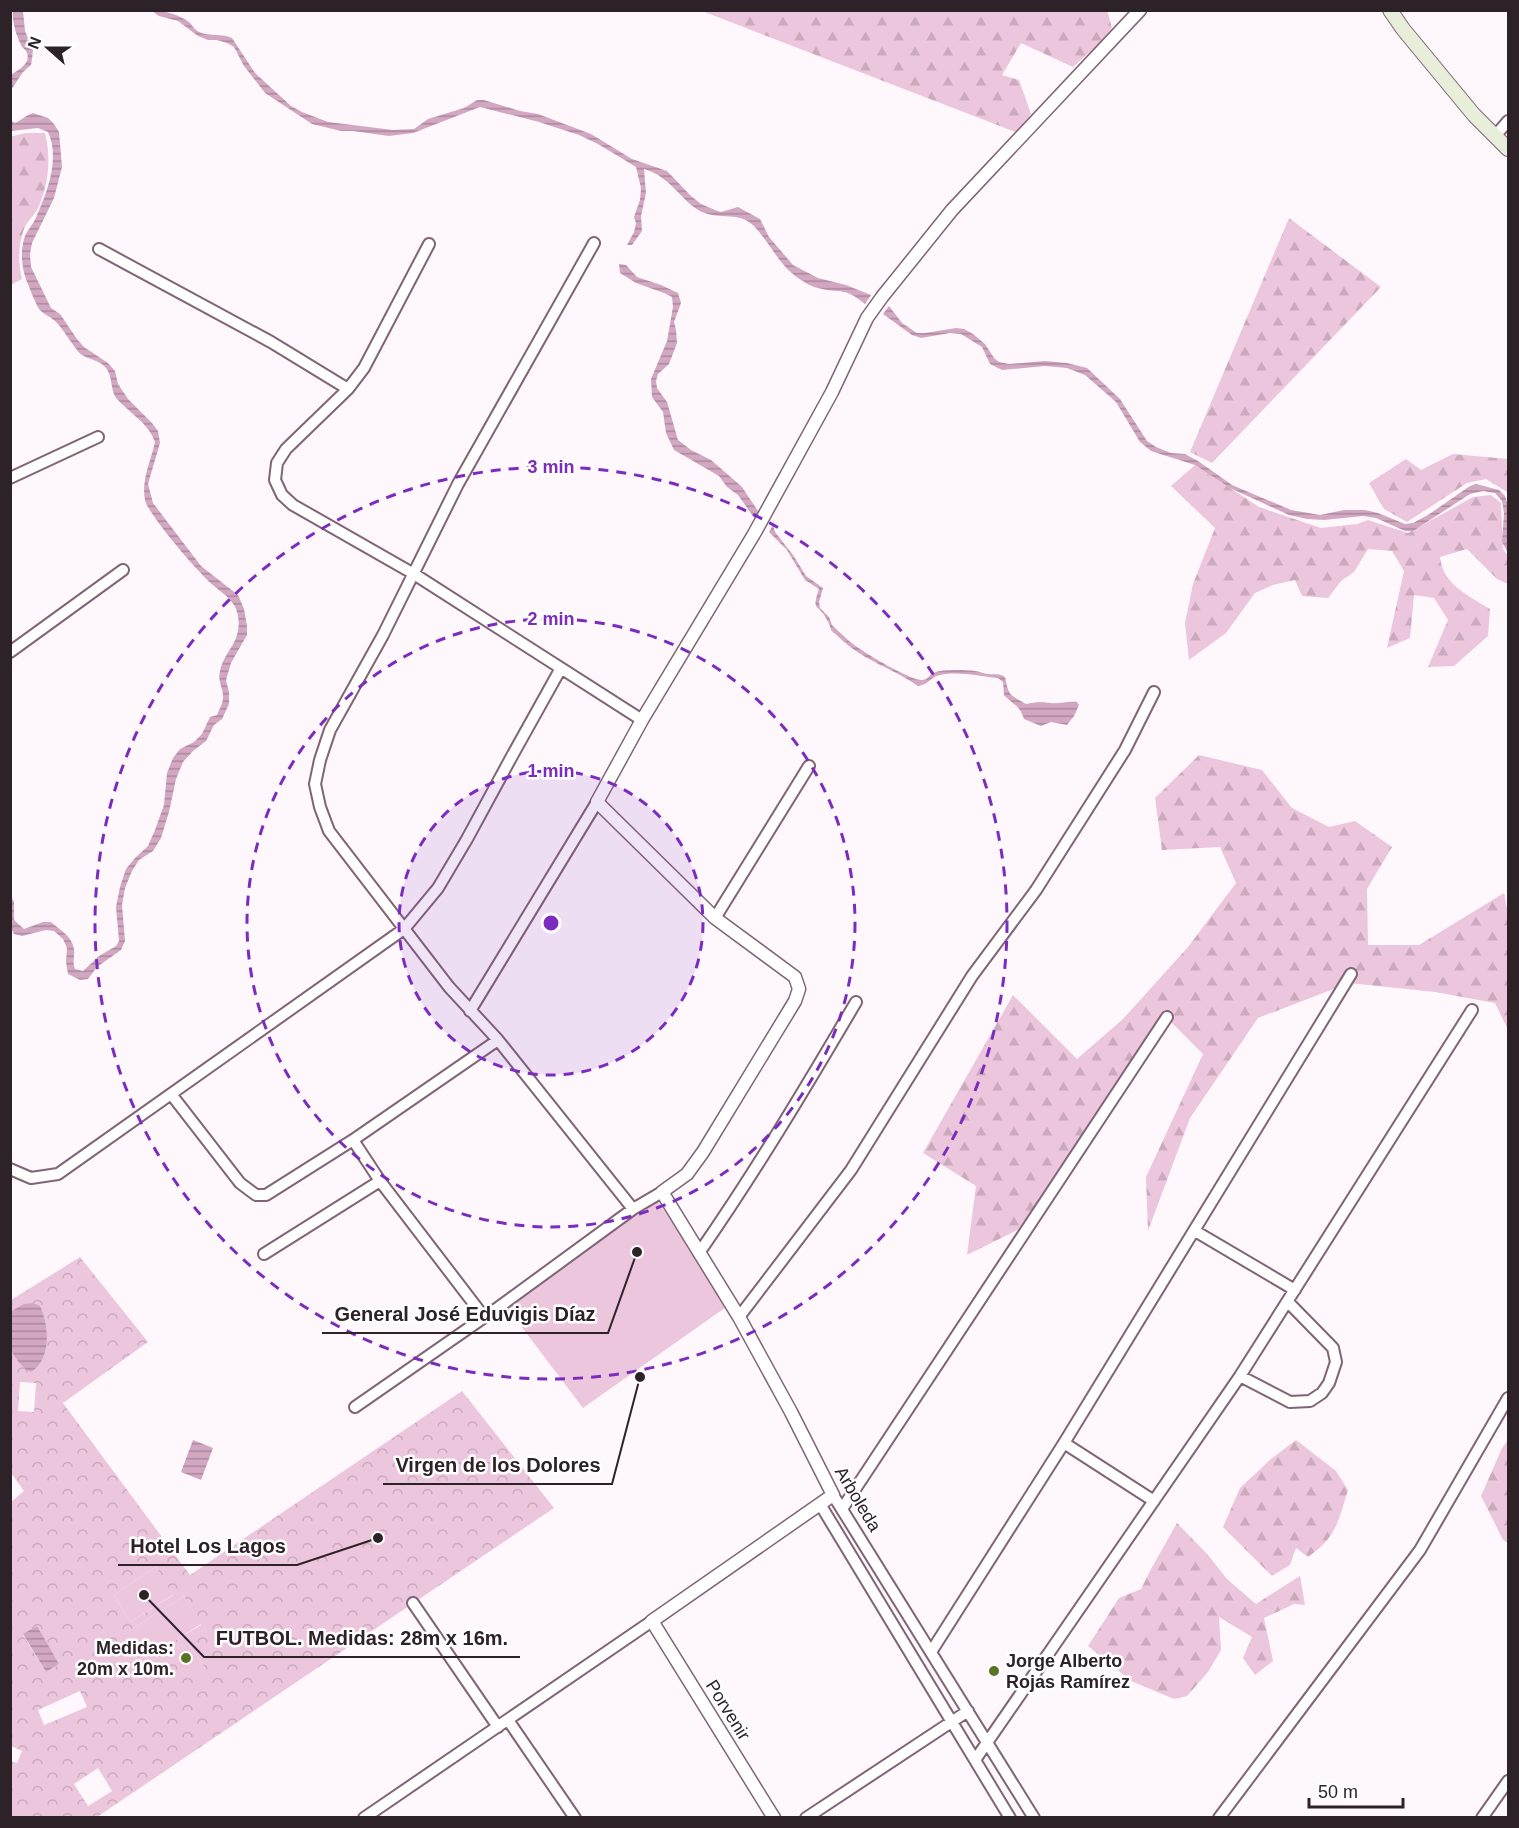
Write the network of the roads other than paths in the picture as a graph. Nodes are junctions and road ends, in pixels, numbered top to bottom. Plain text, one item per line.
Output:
1 (1140, 10) edge
2 (1390, 10) edge
3 (1509, 121) edge
4 (1496, 135) junction
5 (1509, 149) edge
6 (594, 243) dead end
7 (429, 244) dead end
8 (99, 249) dead end
9 (348, 389) junction
10 (98, 437) dead end
11 (10, 478) edge
12 (123, 570) dead end
13 (414, 574) junction
14 (10, 652) edge
15 (561, 668) junction
16 (1154, 692) dead end
17 (642, 720) junction
18 (809, 766) dead end
19 (597, 802) junction
20 (715, 918) junction
21 (404, 929) junction
22 (1351, 974) dead end
23 (856, 1002) dead end
24 (1472, 1010) dead end
25 (470, 1011) junction
26 (1167, 1017) dead end
27 (498, 1040) junction
28 (171, 1094) junction
29 (353, 1140) junction
30 (10, 1169) edge
31 (380, 1181) junction
32 (662, 1192) junction
33 (633, 1209) junction
34 (1195, 1231) junction
35 (699, 1253) junction
36 (264, 1254) dead end
37 (1295, 1290) junction
38 (1288, 1302) junction
39 (484, 1317) junction
40 (739, 1317) junction
41 (1240, 1376) junction
42 (1509, 1398) edge
43 (355, 1407) dead end
44 (1064, 1443) junction
45 (833, 1495) junction
46 (1154, 1501) junction
47 (820, 1504) junction
48 (842, 1509) junction
49 (413, 1603) dead end
50 (652, 1621) junction
51 (931, 1652) junction
52 (968, 1711) junction
53 (508, 1720) junction
54 (952, 1721) junction
55 (498, 1727) junction
56 (987, 1743) junction
57 (975, 1760) junction
58 (1509, 1781) edge
59 (371, 1816) edge
60 (575, 1818) edge
61 (774, 1818) edge
62 (806, 1818) edge
63 (1010, 1818) edge
64 (1034, 1818) edge
65 (1219, 1818) edge
66 (1482, 1818) edge

1 - 17 street
2 - 4 main road
3 - 4 street
4 - 5 main road
6 - 13 street
7 - 9 street
8 - 9 street
9 - 13 street
10 - 11 street
12 - 14 street
13 - 15 street
13 - 21 street
15 - 17 street
15 - 21 street
16 - 40 street
17 - 19 street
18 - 20 street
19 - 20 street
19 - 25 street
20 - 32 street
21 - 25 street
21 - 28 street
22 - 34 street
23 - 35 street
24 - 37 street
25 - 27 street
26 - 48 street
27 - 29 street
27 - 33 street
28 - 29 street
28 - 30 street
29 - 31 street
31 - 36 street
31 - 39 street
32 - 33 street
32 - 35 street, Arboleda
33 - 39 street
34 - 37 street
34 - 44 street
35 - 40 street, Arboleda
37 - 38 street
38 - 41 street
38 - 41 street
39 - 43 street
40 - 45 street, Arboleda
41 - 46 street
42 - 65 street
44 - 46 street
44 - 51 street
45 - 47 street
45 - 48 street, Arboleda
46 - 56 street
47 - 50 street
47 - 54 street, Arboleda
48 - 51 street, Arboleda
49 - 55 street
50 - 53 street
50 - 61 street, Porvenir
51 - 52 street, Arboleda
52 - 54 street
52 - 56 street, Arboleda
53 - 55 street
53 - 60 street
54 - 57 street, Arboleda
54 - 62 street
55 - 59 street
56 - 57 street
56 - 64 street, Arboleda
57 - 63 street, Arboleda
58 - 66 street

